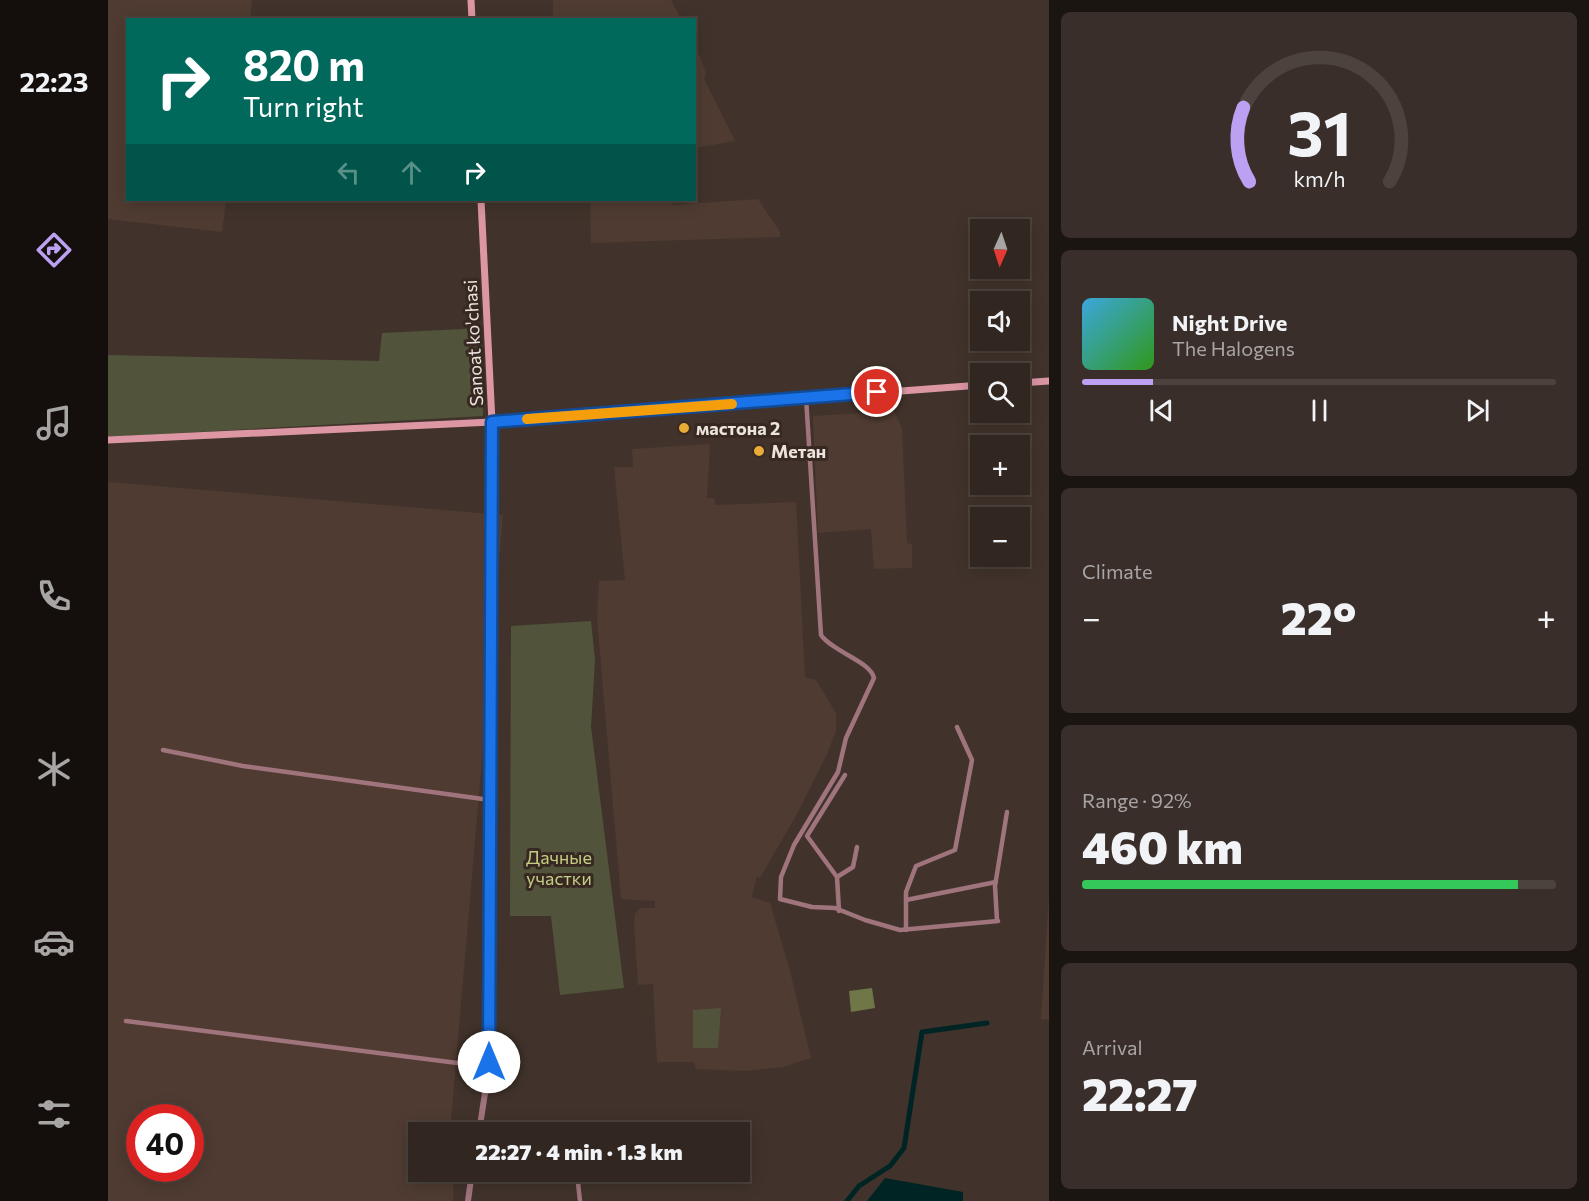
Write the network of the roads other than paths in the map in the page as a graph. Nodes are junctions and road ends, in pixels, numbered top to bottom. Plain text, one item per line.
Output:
1 (471, 0) edge
2 (472, 18) edge
3 (481, 201) edge
4 (1049, 381) edge
5 (1030, 382) edge
6 (970, 386) edge
7 (806, 397) junction
8 (492, 422) junction
9 (108, 440) edge
10 (957, 727) dead end
11 (163, 750) dead end
12 (845, 775) dead end
13 (490, 800) junction
14 (1007, 812) dead end
15 (857, 848) dead end
16 (837, 877) junction
17 (996, 882) junction
18 (906, 900) junction
19 (839, 911) junction
20 (906, 930) junction
21 (126, 1020) dead end
22 (489, 1067) junction
23 (480, 1122) edge
24 (471, 1182) edge
25 (578, 1182) edge
26 (468, 1201) edge
27 (580, 1201) edge

1 - 2 main road
3 - 8 main road, Sanoat ko'chasi
4 - 5 main road
6 - 7 main road
7 - 8 main road
7 - 19 street
8 - 9 main road
8 - 13 street, Sanoat ko'chasi
10 - 18 street
11 - 13 street
12 - 16 street
13 - 22 street, Sanoat ko'chasi
14 - 17 street
15 - 16 street
16 - 19 street
17 - 18 street
17 - 20 street
18 - 20 street
19 - 20 street
21 - 22 street
22 - 23 street, Sanoat ko'chasi
24 - 26 street
25 - 27 street

